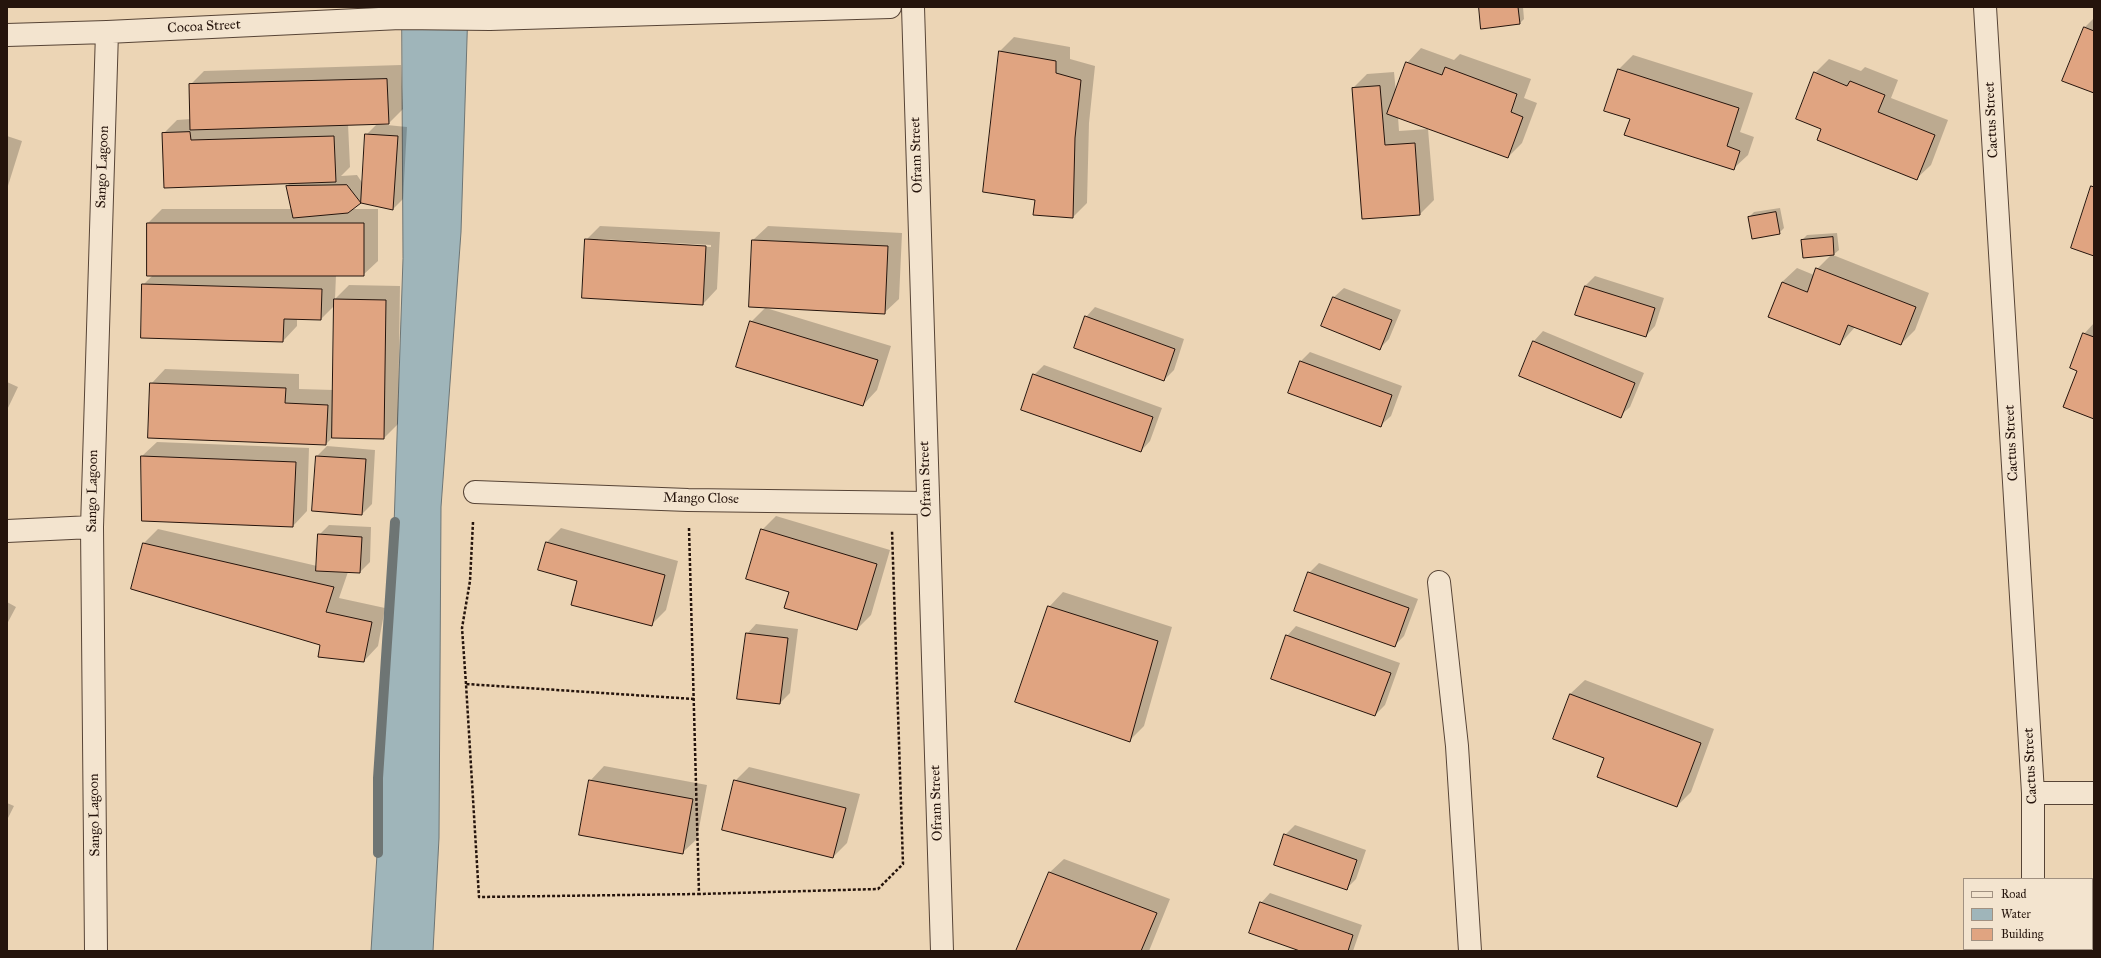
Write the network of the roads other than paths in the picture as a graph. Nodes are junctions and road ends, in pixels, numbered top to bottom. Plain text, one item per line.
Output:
1 (890, 7) edge
2 (913, 7) edge
3 (1985, 7) edge
4 (731, 9) edge
5 (107, 32) junction
6 (7, 34) edge
7 (475, 492) road end
8 (927, 503) junction
9 (92, 527) junction
10 (7, 531) edge
11 (1439, 582) dead end
12 (2033, 793) junction
13 (2094, 793) edge
14 (2033, 878) edge
15 (96, 951) edge
16 (942, 951) edge
17 (1470, 951) edge

1 - 4 street
2 - 8 street, Ofram Street
3 - 12 street, Cactus Street
4 - 5 street, Cocoa Street
5 - 6 street, Cocoa Street
5 - 9 street, Sango Lagoon
7 - 8 street, Mango Close
8 - 16 street, Ofram Street
9 - 10 street
9 - 15 street, Sango Lagoon
11 - 17 street
12 - 13 street
12 - 14 street, Cactus Street

